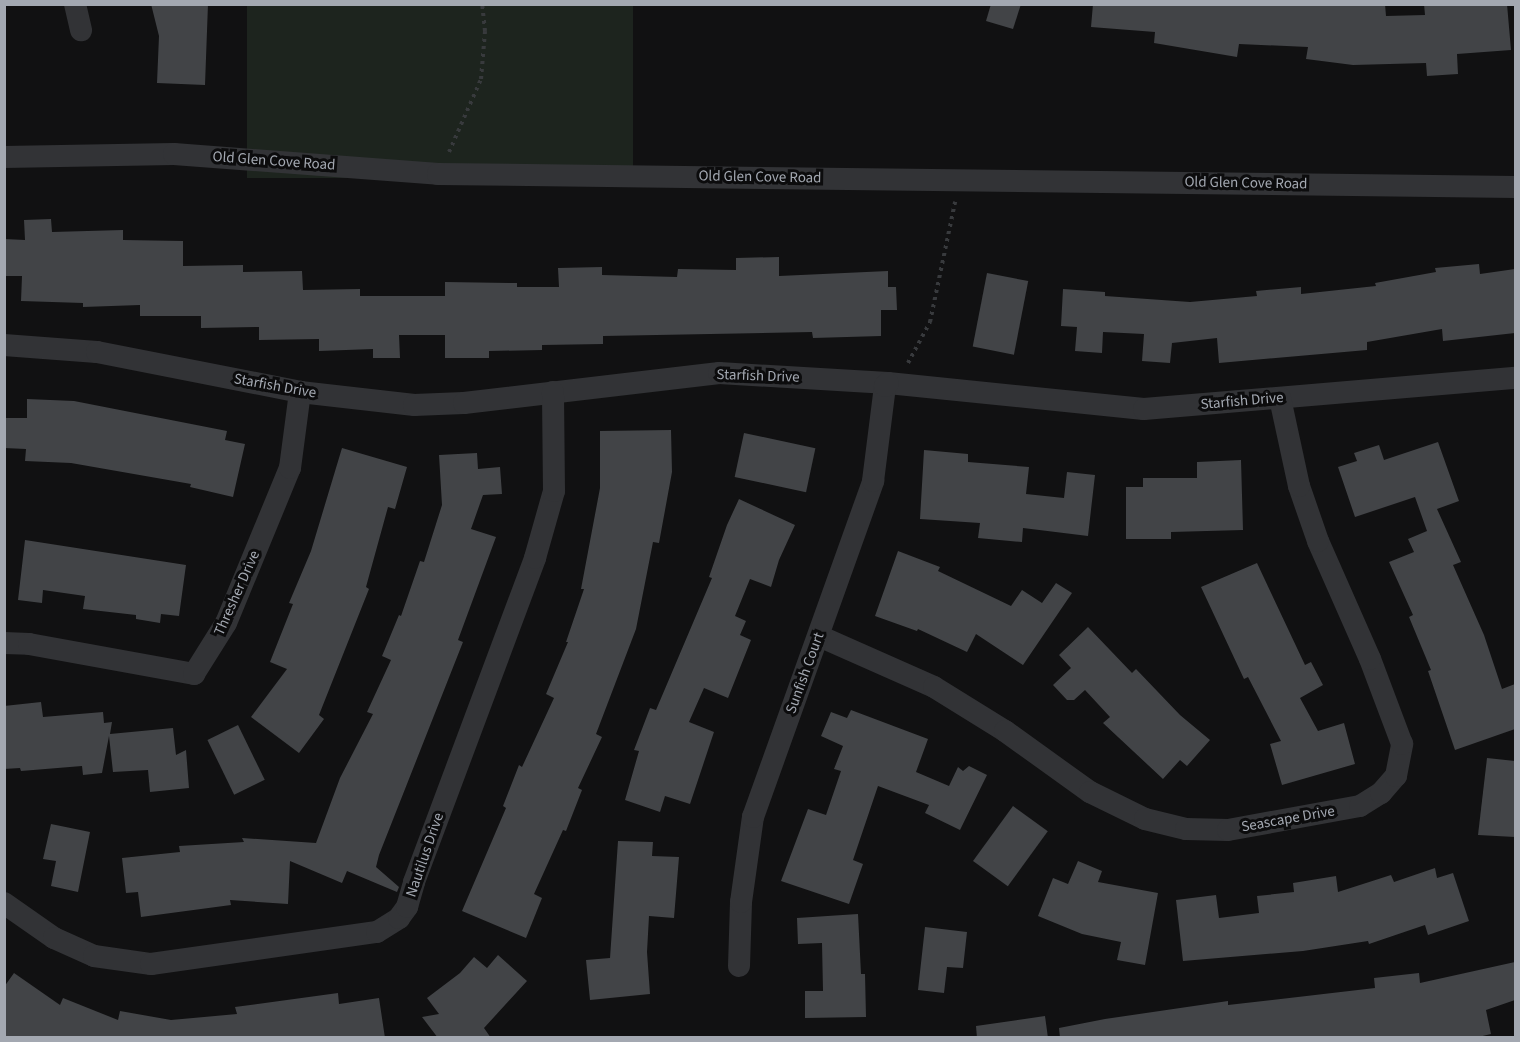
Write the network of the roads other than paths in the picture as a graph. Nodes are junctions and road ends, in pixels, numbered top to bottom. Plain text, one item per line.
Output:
1 (75, 4) edge
2 (81, 30) dead end
3 (4, 157) edge
4 (1515, 188) edge
5 (4, 345) edge
6 (1515, 378) edge
7 (888, 383) junction
8 (300, 392) junction
9 (553, 392) junction
10 (1280, 398) junction
11 (819, 636) junction
12 (4, 643) edge
13 (4, 903) edge
14 (739, 966) dead end

1 - 2 street
3 - 4 street, Old Glen Cove Road
5 - 8 street, Starfish Drive
6 - 10 street, Starfish Drive
7 - 9 street, Starfish Drive
7 - 10 street, Starfish Drive
7 - 11 street, Sunfish Court
8 - 9 street, Starfish Drive
8 - 12 street, Thresher Drive
9 - 13 street, Nautilus Drive
10 - 11 street, Seascape Drive
11 - 14 street, Sunfish Court

